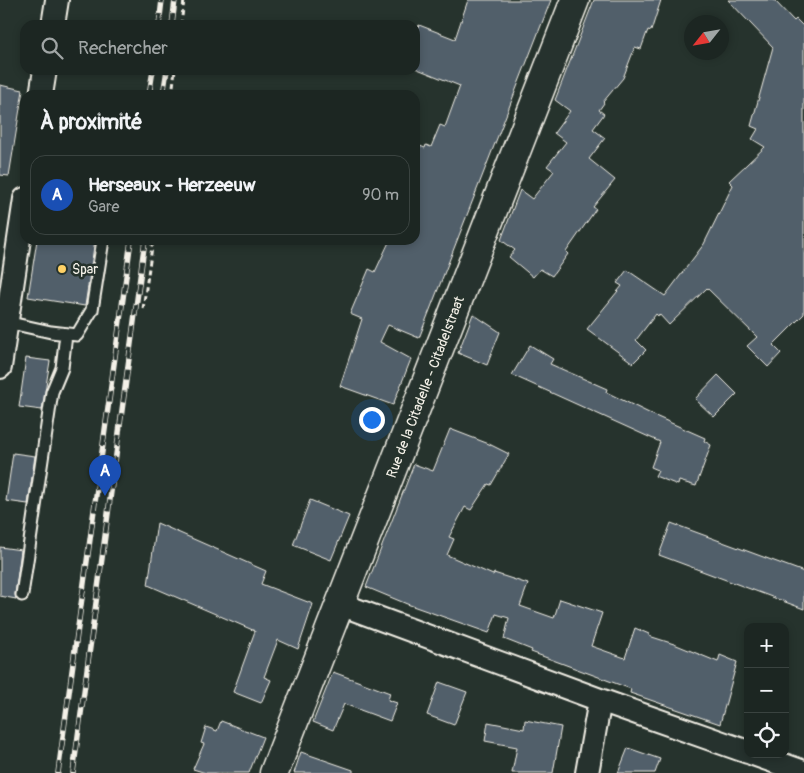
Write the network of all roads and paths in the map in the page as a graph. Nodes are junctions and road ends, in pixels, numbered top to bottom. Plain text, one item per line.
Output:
1 (57, 0) edge
2 (184, 0) edge
3 (575, 0) edge
4 (54, 20) edge
5 (182, 20) edge
6 (45, 75) edge
7 (174, 75) edge
8 (43, 90) edge
9 (173, 90) edge
10 (20, 227) edge
11 (102, 245) edge
12 (151, 245) edge
13 (144, 309) dead end
14 (3, 321) edge
15 (66, 334) junction
16 (0, 367) edge
17 (22, 596) dead end
18 (340, 604) junction
19 (600, 700) junction
20 (744, 751) edge
21 (764, 758) edge
22 (804, 772) edge
23 (274, 773) edge
24 (587, 773) edge

1 - 4 street
2 - 5 path
3 - 18 street, Rue de la Citadelle - Citadelstraat
6 - 8 street
7 - 9 path
10 - 14 street
11 - 15 lane
12 - 13 path
14 - 15 lane
14 - 16 street
15 - 17 lane
18 - 19 street
18 - 23 street, Rue de la Citadelle - Citadelstraat
19 - 20 street
19 - 24 street
21 - 22 street

